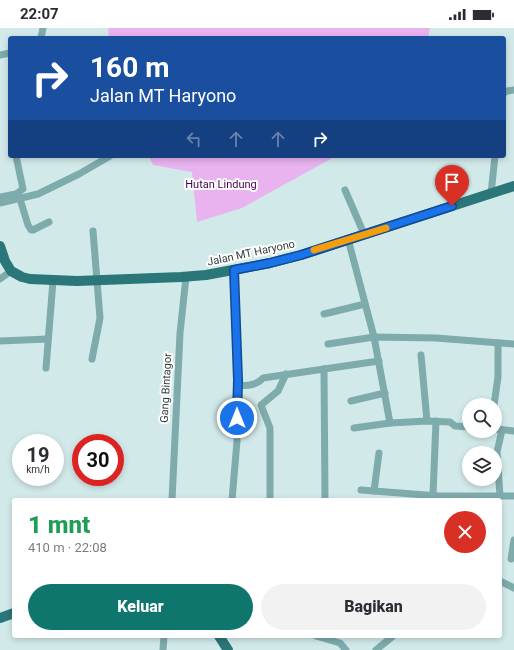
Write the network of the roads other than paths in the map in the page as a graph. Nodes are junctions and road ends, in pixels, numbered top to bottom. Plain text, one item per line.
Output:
1 (16, 158) edge
2 (107, 158) edge
3 (495, 158) edge
4 (514, 186) edge
5 (344, 190) dead end
6 (491, 194) junction
7 (0, 197) edge
8 (20, 199) junction
9 (0, 203) edge
10 (49, 222) dead end
11 (93, 232) dead end
12 (364, 234) junction
13 (348, 239) junction
14 (0, 246) edge
15 (234, 270) junction
16 (11, 271) junction
17 (186, 277) junction
18 (0, 279) edge
19 (53, 281) junction
20 (98, 281) junction
21 (365, 304) junction
22 (324, 314) dead end
23 (374, 337) junction
24 (48, 339) junction
25 (0, 341) edge
26 (498, 343) junction
27 (328, 344) dead end
28 (514, 344) edge
29 (421, 355) dead end
30 (92, 359) dead end
31 (379, 361) junction
32 (46, 368) dead end
33 (324, 369) junction
34 (286, 374) junction
35 (237, 384) junction
36 (386, 393) junction
37 (495, 398) edge
38 (351, 401) dead end
39 (427, 421) junction
40 (436, 422) junction
41 (390, 423) junction
42 (462, 426) edge
43 (354, 428) dead end
44 (502, 430) edge
45 (514, 431) edge
46 (498, 438) edge
47 (379, 453) dead end
48 (361, 490) dead end
49 (374, 491) junction
50 (433, 496) junction
51 (500, 496) junction
52 (514, 496) edge
53 (172, 498) edge
54 (232, 498) edge
55 (270, 498) edge
56 (325, 498) edge
57 (462, 498) edge
58 (514, 540) edge
59 (511, 559) dead end
60 (502, 582) edge
61 (514, 588) edge
62 (12, 614) edge
63 (0, 618) edge
64 (164, 638) edge
65 (221, 638) edge
66 (323, 638) edge
67 (391, 638) edge
68 (163, 650) edge
69 (228, 650) edge
70 (346, 650) edge
71 (376, 650) edge

1 - 7 street
2 - 8 street
3 - 6 street
4 - 6 main road, Jalan MT Haryono
5 - 12 street
6 - 12 main road, Jalan MT Haryono
8 - 9 street
8 - 10 street
11 - 20 street
12 - 13 main road, Jalan MT Haryono
13 - 15 main road, Jalan MT Haryono
13 - 21 street
14 - 16 main road
15 - 17 main road, Jalan MT Haryono
15 - 35 street
16 - 18 street
16 - 19 main road, Jalan MT Haryono
17 - 20 main road, Jalan MT Haryono
17 - 53 street, Gang Bintagor
19 - 20 main road, Jalan MT Haryono
19 - 24 street
20 - 30 street
21 - 22 street
21 - 23 street
23 - 26 street
23 - 27 street
23 - 31 street
24 - 25 street
24 - 32 street
26 - 28 street
26 - 37 street
29 - 39 street
31 - 33 street
31 - 36 street
33 - 34 street
33 - 56 street
34 - 35 street
34 - 55 street
35 - 54 street
36 - 38 street
36 - 41 street
39 - 40 street
39 - 41 street
40 - 42 street
40 - 50 street
41 - 43 street
44 - 45 street
46 - 51 street
47 - 49 street
48 - 49 street
49 - 50 street
50 - 57 street
51 - 52 street
51 - 57 street
58 - 59 street
60 - 61 street
62 - 63 main road
64 - 68 street
65 - 69 main road
66 - 70 street
67 - 71 street

